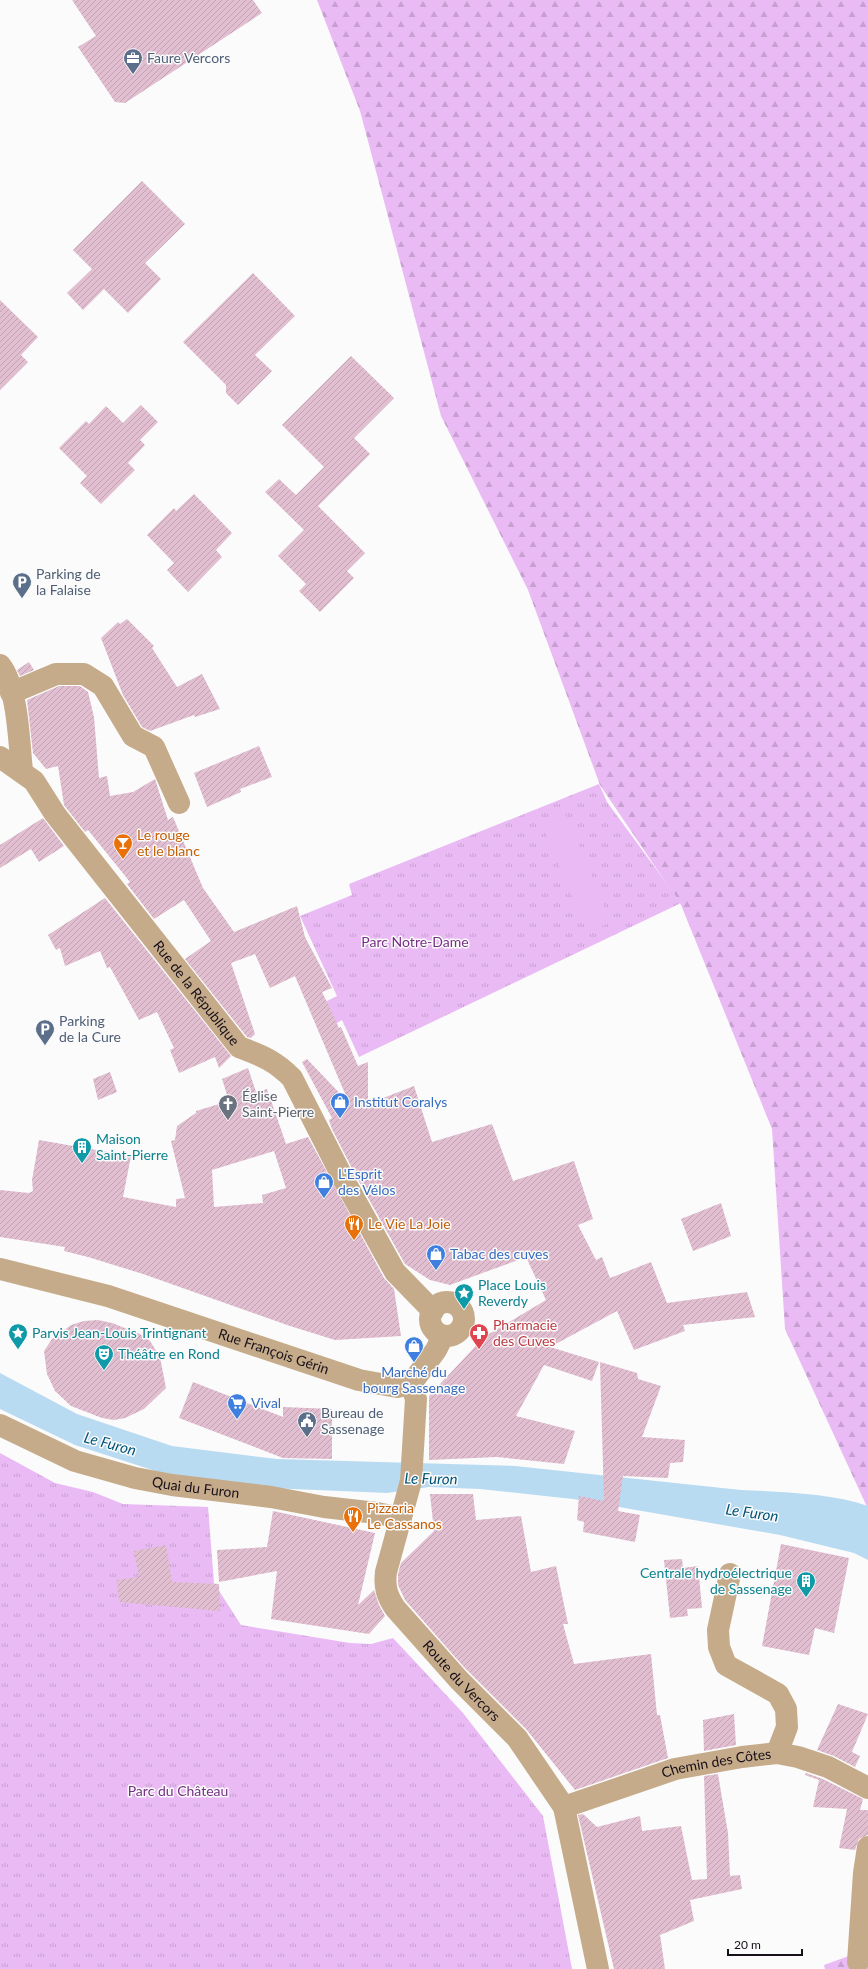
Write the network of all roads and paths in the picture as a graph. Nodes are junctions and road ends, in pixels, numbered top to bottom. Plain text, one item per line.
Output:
1 (0, 665) edge
2 (11, 693) junction
3 (0, 757) edge
4 (22, 771) junction
5 (179, 803) dead end
6 (0, 1269) edge
7 (433, 1311) junction
8 (443, 1336) junction
9 (411, 1384) junction
10 (0, 1425) edge
11 (401, 1518) junction
12 (730, 1574) dead end
13 (777, 1753) junction
14 (868, 1788) edge
15 (564, 1807) junction
16 (868, 1847) edge
17 (858, 1962) dead end
18 (598, 1969) edge

1 - 2 street
2 - 4 street
2 - 5 street
3 - 4 street, Rue de la République
4 - 7 street, Rue de la République
6 - 9 street, Rue François Gérin
7 - 8 street
7 - 8 street
8 - 9 street
9 - 11 street, Route du Vercors
10 - 11 street, Quai du Furon
11 - 15 street, Route du Vercors
12 - 13 street
13 - 14 street, Chemin des Côtes
13 - 15 street, Chemin des Côtes
15 - 18 street, Route du Vercors
16 - 17 street

